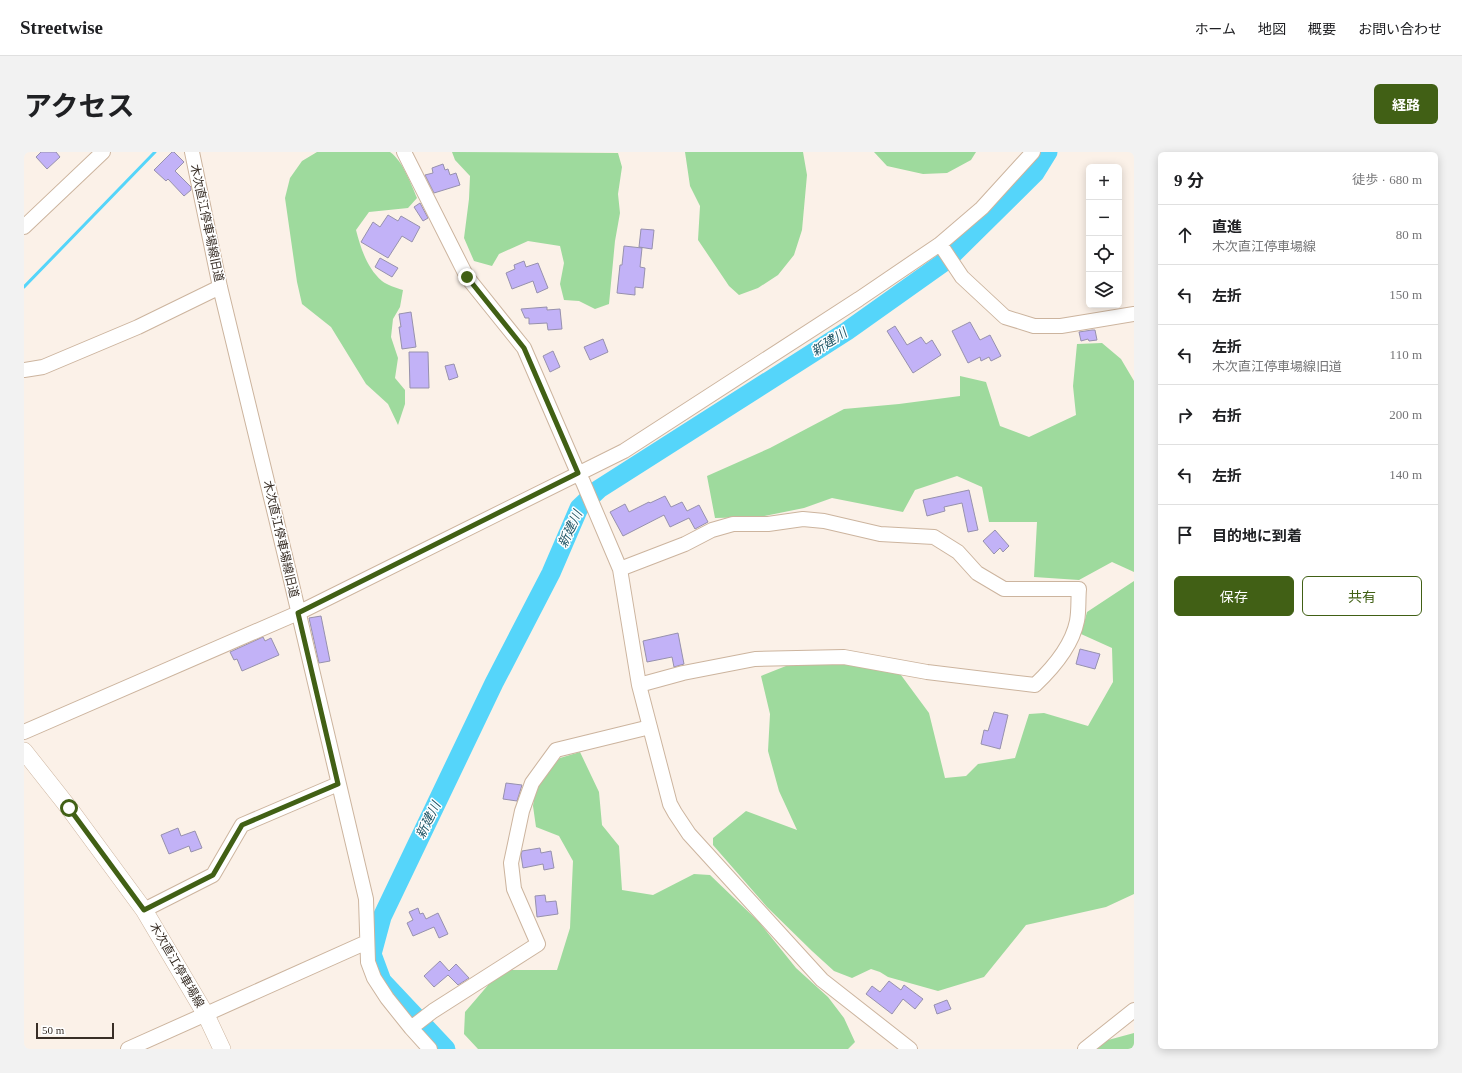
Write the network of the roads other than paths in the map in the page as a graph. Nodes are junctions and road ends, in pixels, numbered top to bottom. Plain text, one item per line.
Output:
1 (103, 152) edge
2 (192, 152) edge
3 (404, 152) edge
4 (1033, 152) edge
5 (24, 227) edge
6 (941, 247) junction
7 (220, 287) junction
8 (1134, 314) edge
9 (24, 370) edge
10 (581, 478) junction
11 (620, 569) junction
12 (298, 613) junction
13 (639, 685) junction
14 (650, 727) junction
15 (24, 732) edge
16 (24, 751) edge
17 (338, 784) junction
18 (144, 910) junction
19 (366, 942) junction
20 (1134, 1010) edge
21 (206, 1015) junction
22 (411, 1028) junction
23 (128, 1049) edge
24 (222, 1049) edge
25 (430, 1049) edge
26 (910, 1049) edge
27 (1085, 1049) edge

1 - 5 street
2 - 7 street, 木次直江停車場線旧道
3 - 10 street
4 - 6 street
6 - 8 street
6 - 10 street
7 - 9 street
7 - 12 street, 木次直江停車場線旧道
10 - 11 street
10 - 12 street
11 - 13 street
11 - 13 street
12 - 15 street
12 - 17 street, 木次直江停車場線旧道
13 - 14 street
14 - 22 street
14 - 26 street
16 - 18 main road, 木次直江停車場線
17 - 18 street
17 - 19 street, 木次直江停車場線旧道
18 - 21 main road, 木次直江停車場線
19 - 21 street
19 - 22 street, 木次直江停車場線旧道
20 - 27 street
21 - 23 street
21 - 24 main road, 木次直江停車場線
22 - 25 street, 木次直江停車場線旧道

